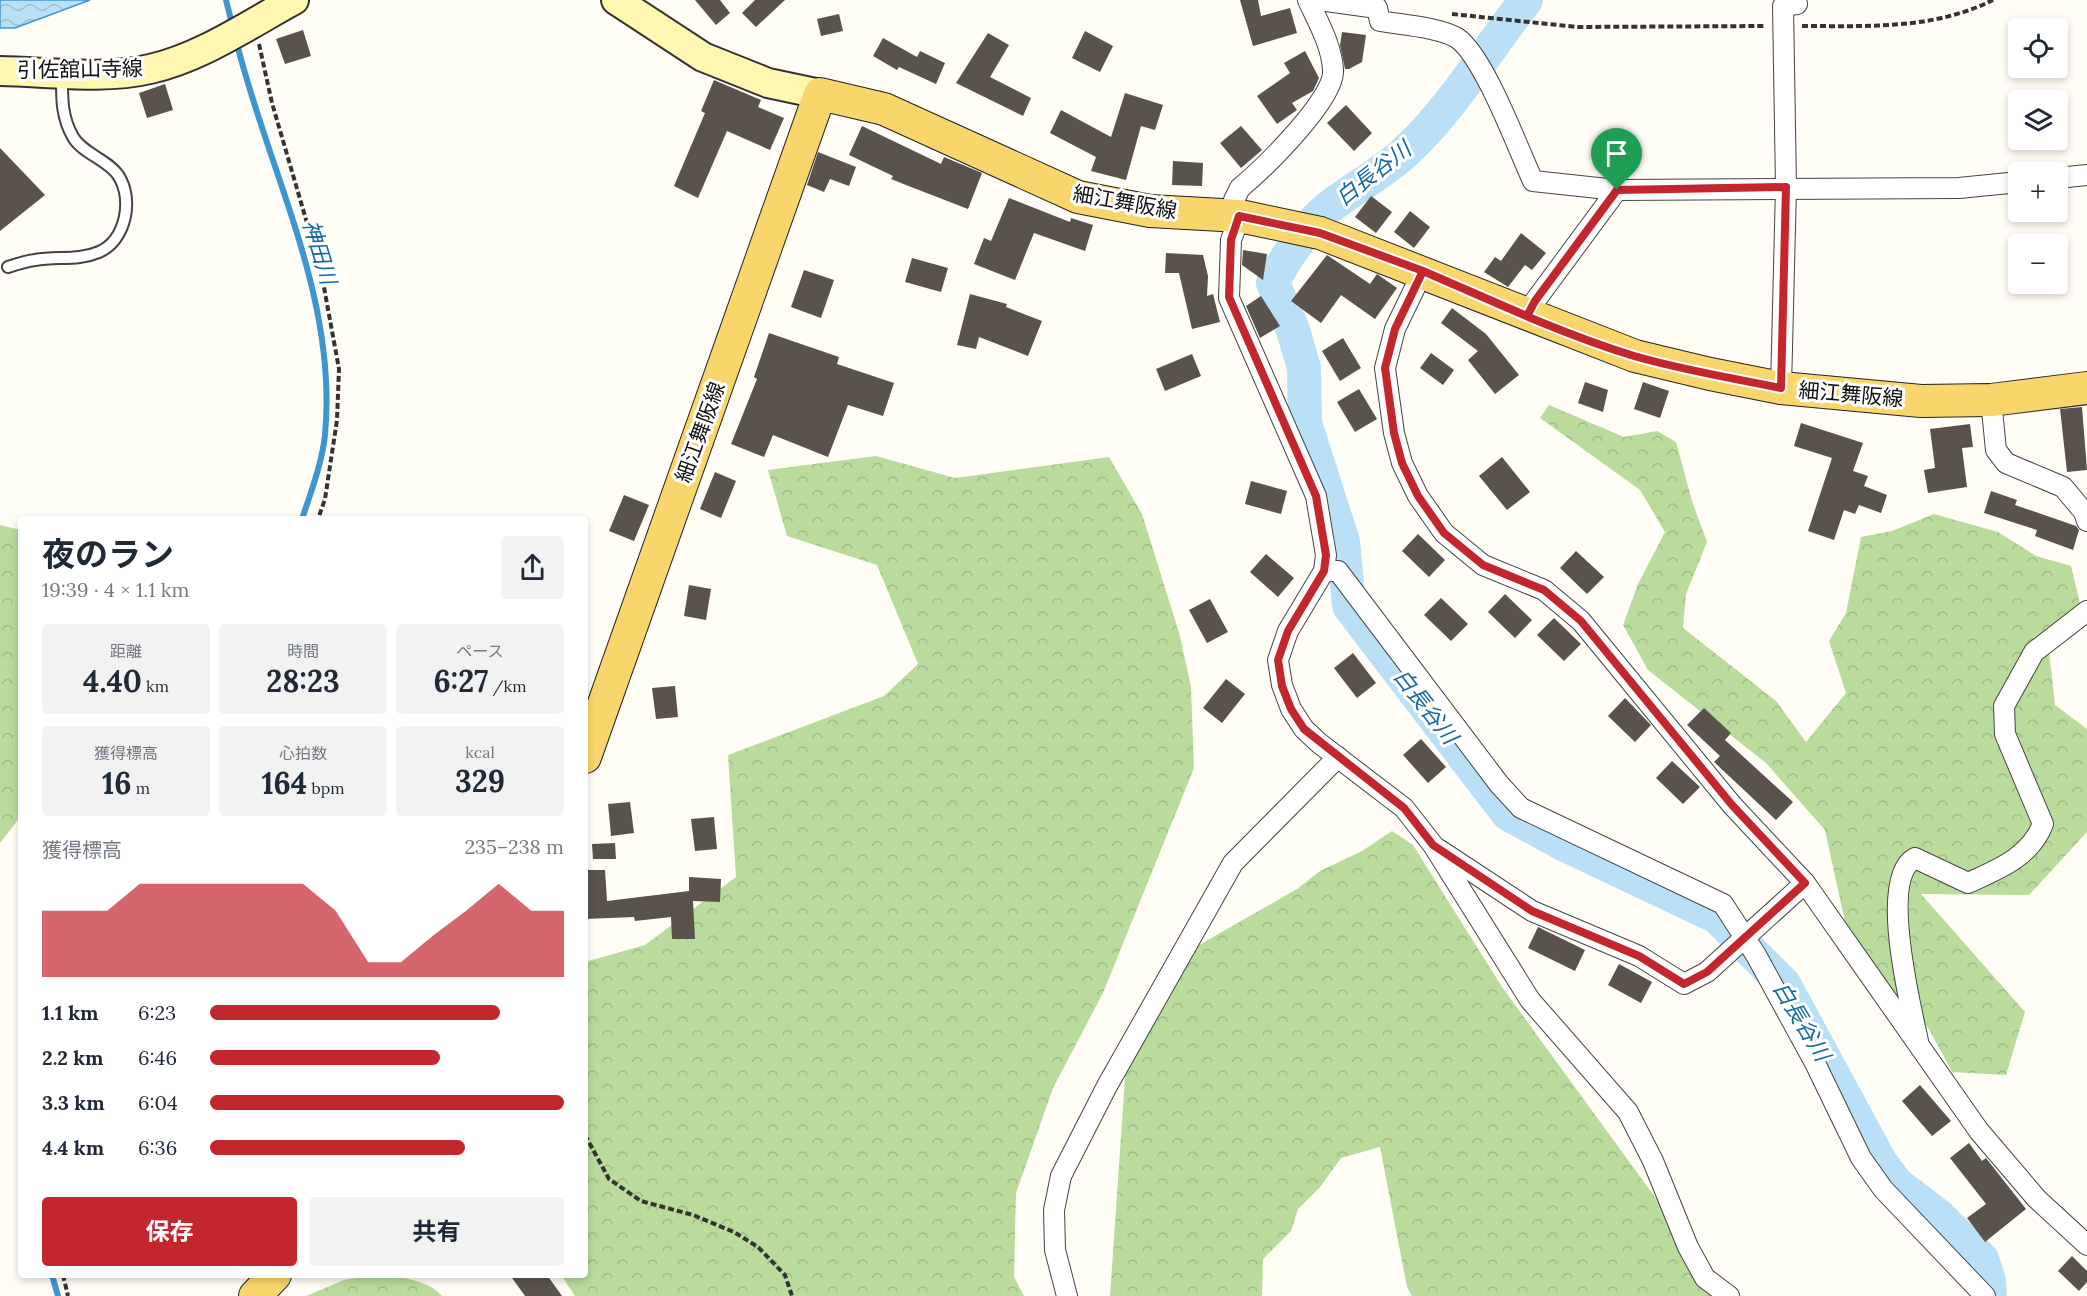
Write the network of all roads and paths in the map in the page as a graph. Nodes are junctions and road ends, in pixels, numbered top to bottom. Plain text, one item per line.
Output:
1 (294, 0) edge
2 (616, 0) edge
3 (1308, 0) edge
4 (1319, 0) edge
5 (1992, 0) edge
6 (1797, 4) dead end
7 (1498, 19) dead end
8 (251, 24) junction
9 (1782, 26) junction
10 (0, 70) edge
11 (62, 72) junction
12 (820, 94) junction
13 (2087, 175) edge
14 (2068, 177) edge
15 (2008, 183) edge
16 (1786, 187) junction
17 (1617, 190) junction
18 (1239, 216) junction
19 (8, 267) dead end
20 (1423, 271) junction
21 (1527, 316) junction
22 (1781, 388) junction
23 (2087, 388) edge
24 (1991, 400) junction
25 (319, 516) edge
26 (2087, 521) edge
27 (1324, 571) junction
28 (2087, 611) edge
29 (588, 749) edge
30 (1338, 757) junction
31 (1433, 845) junction
32 (1805, 883) junction
33 (1746, 936) junction
34 (1920, 1048) junction
35 (588, 1141) edge
36 (2087, 1245) edge
37 (64, 1278) edge
38 (272, 1278) edge
39 (68, 1296) edge
40 (255, 1296) edge
41 (792, 1296) edge
42 (1067, 1296) edge
43 (1729, 1296) edge
44 (1985, 1296) edge

1 - 8 main road
2 - 12 main road
3 - 18 street
4 - 17 street
5 - 9 path
6 - 9 street
7 - 9 path
8 - 11 main road, 引佐舘山寺線
8 - 25 path
9 - 16 street
10 - 11 main road, 引佐舘山寺線
11 - 19 lane
12 - 18 main road, 細江舞阪線
12 - 29 main road, 細江舞阪線
13 - 14 street
15 - 16 street
16 - 17 street
16 - 22 street
17 - 21 street
18 - 20 main road, 細江舞阪線
18 - 27 street
20 - 21 main road, 細江舞阪線
20 - 32 street
21 - 22 main road, 細江舞阪線
22 - 24 main road, 細江舞阪線
23 - 24 main road, 細江舞阪線
24 - 26 street
27 - 30 street
27 - 33 street
28 - 34 street
30 - 31 street
30 - 42 street
31 - 33 street
31 - 43 street
32 - 33 street
32 - 34 street
33 - 44 street
34 - 36 street
35 - 41 path
37 - 39 path
38 - 40 main road

